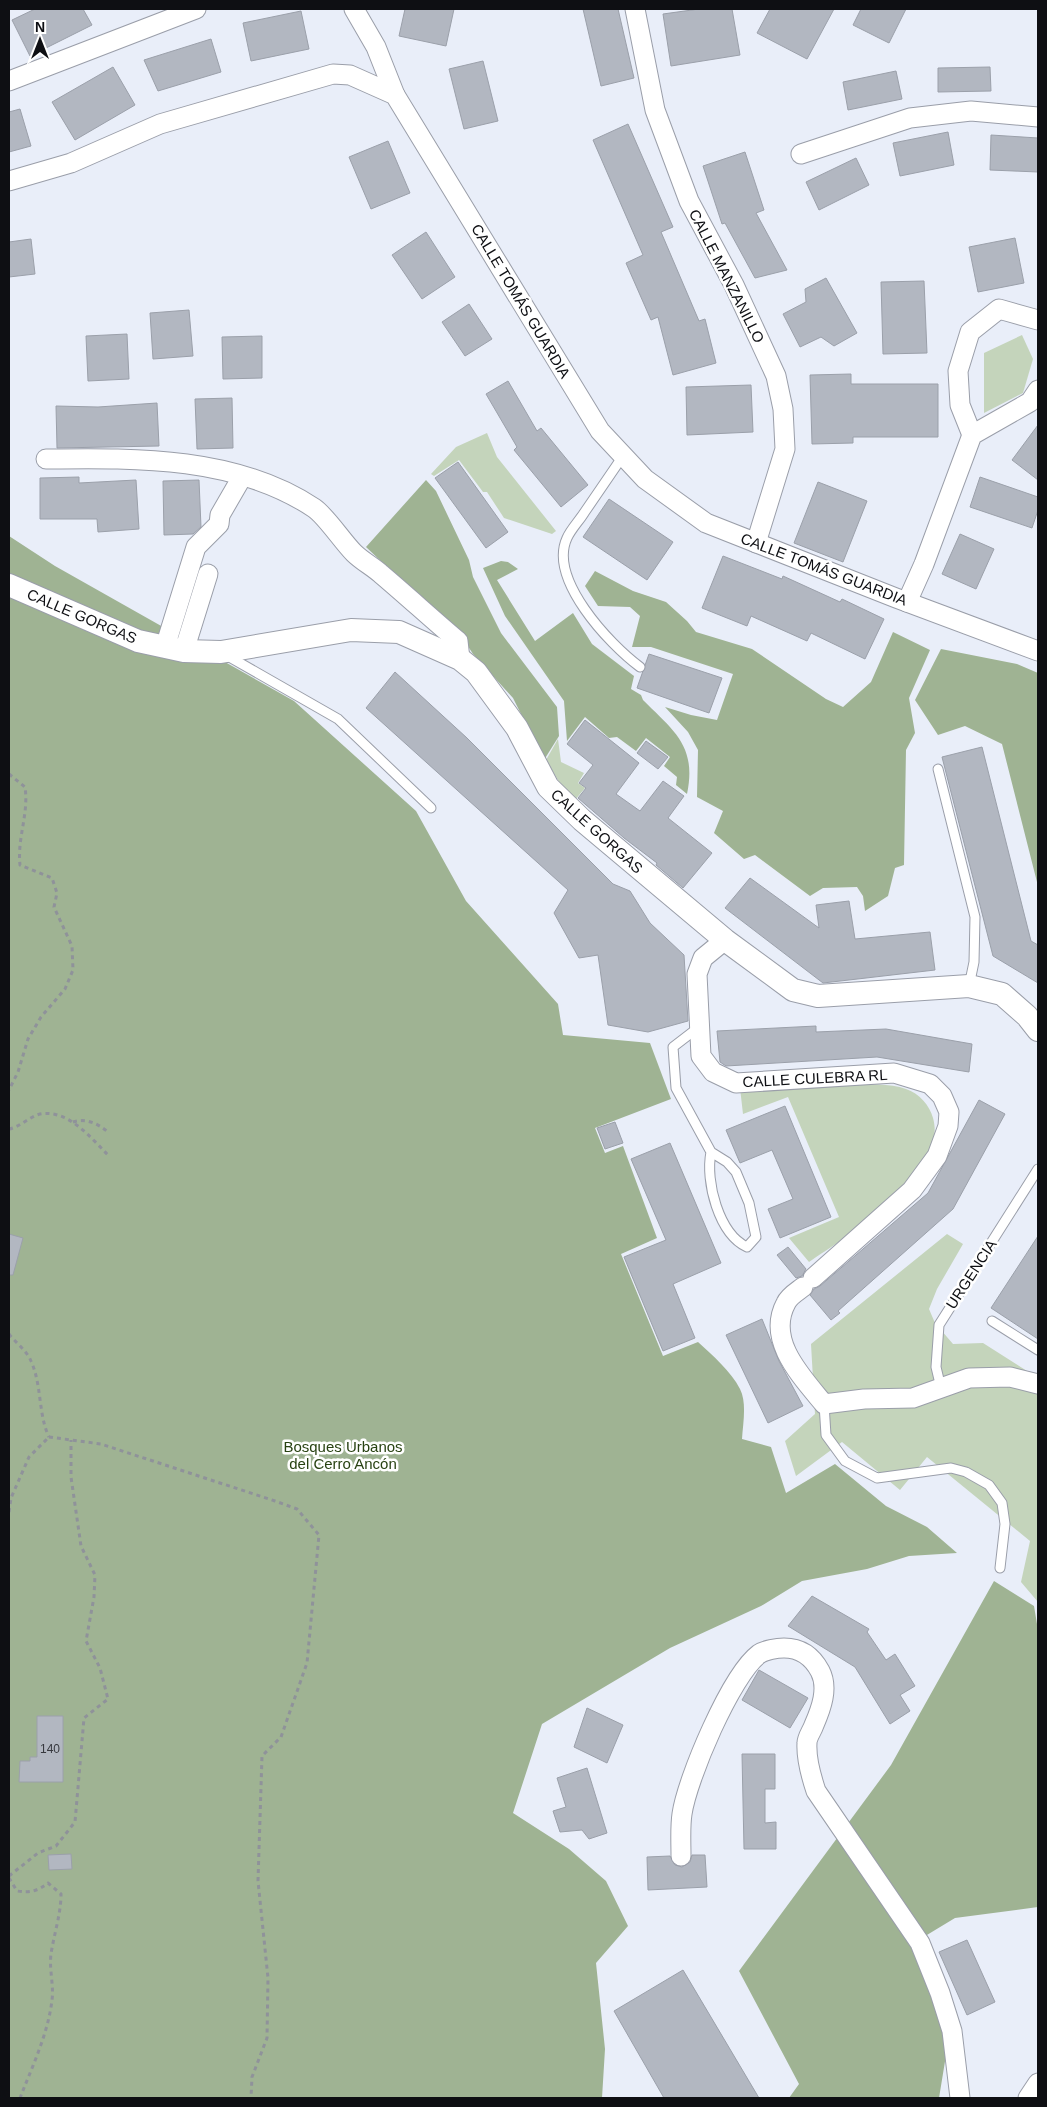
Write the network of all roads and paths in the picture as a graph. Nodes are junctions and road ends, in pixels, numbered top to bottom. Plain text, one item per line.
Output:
1 (196, 9) edge
2 (354, 9) edge
3 (635, 9) edge
4 (9, 81) edge
5 (395, 95) junction
6 (1038, 117) edge
7 (801, 154) dead end
8 (9, 181) edge
9 (1038, 320) edge
10 (1038, 390) edge
11 (972, 435) junction
12 (623, 456) junction
13 (46, 459) dead end
14 (242, 477) junction
15 (756, 543) junction
16 (208, 574) dead end
17 (9, 585) edge
18 (907, 602) junction
19 (174, 649) junction
20 (1038, 650) edge
21 (221, 652) junction
22 (460, 659) junction
23 (640, 667) dead end
24 (938, 768) dead end
25 (9, 774) edge
26 (430, 808) dead end
27 (725, 940) junction
28 (969, 986) junction
29 (700, 1026) junction
30 (1038, 1030) edge
31 (9, 1090) edge
32 (72, 1122) junction
33 (9, 1129) edge
34 (108, 1132) dead end
35 (711, 1152) junction
36 (108, 1155) dead end
37 (1038, 1169) edge
38 (992, 1321) dead end
39 (9, 1334) edge
40 (1038, 1350) edge
41 (1038, 1384) edge
42 (941, 1388) junction
43 (824, 1404) junction
44 (49, 1437) junction
45 (71, 1440) junction
46 (9, 1512) edge
47 (1000, 1568) dead end
48 (681, 1856) dead end
49 (9, 1877) edge
50 (1038, 2082) edge
51 (20, 2098) edge
52 (251, 2098) edge
53 (960, 2098) edge
54 (1028, 2098) edge

1 - 4 street
2 - 5 street, CALLE TOMÁS GUARDIA
3 - 15 street, CALLE MANZANILLO
5 - 8 street
5 - 12 street, CALLE TOMÁS GUARDIA
6 - 7 street
9 - 11 street
10 - 11 street
11 - 18 street
12 - 15 street, CALLE TOMÁS GUARDIA
12 - 23 lane
13 - 14 street
14 - 19 street
14 - 22 street
15 - 18 street, CALLE TOMÁS GUARDIA
16 - 19 street
17 - 19 street, CALLE GORGAS
18 - 20 street, CALLE TOMÁS GUARDIA
19 - 21 street, CALLE GORGAS
21 - 22 street, CALLE GORGAS
21 - 26 lane
22 - 27 street, CALLE GORGAS
24 - 28 lane
25 - 31 path
27 - 28 street, CALLE GORGAS
27 - 29 street, CALLE CULEBRA RL
28 - 30 street, CALLE GORGAS
29 - 35 lane
29 - 43 street, CALLE CULEBRA RL
32 - 33 path
32 - 34 path
32 - 36 path
35 - 35 lane
37 - 42 lane, URGENCIA
38 - 40 lane
39 - 44 path
41 - 42 street
42 - 43 street
43 - 47 lane
44 - 45 path
44 - 46 path
45 - 49 path
45 - 52 path
48 - 53 street
49 - 51 path
50 - 54 street

